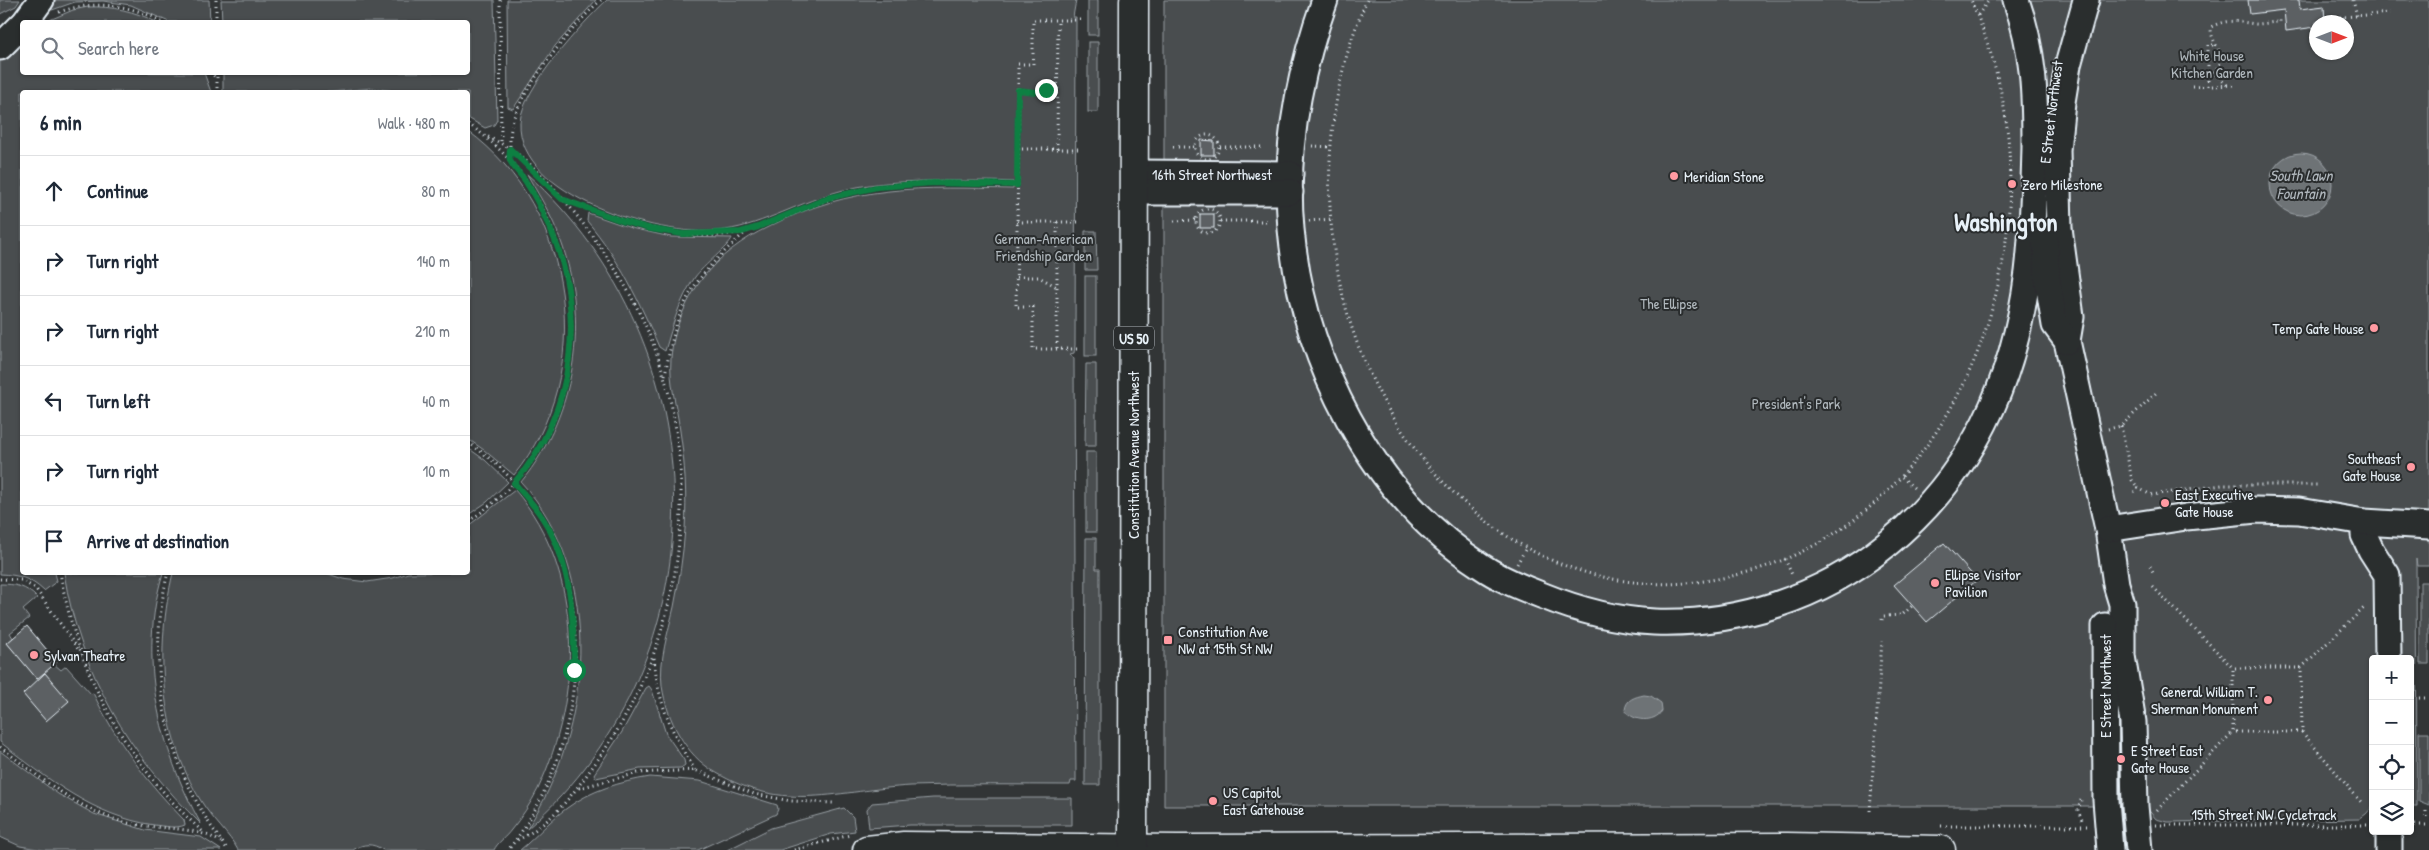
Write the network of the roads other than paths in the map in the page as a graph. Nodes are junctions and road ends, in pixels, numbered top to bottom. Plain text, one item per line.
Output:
1 (1134, 0) edge
2 (1325, 0) edge
3 (2016, 0) edge
4 (2072, 0) edge
5 (2086, 0) edge
6 (48, 6) edge
7 (27, 20) edge
8 (20, 28) edge
9 (0, 47) edge
10 (1134, 183) junction
11 (1290, 183) junction
12 (2066, 341) junction
13 (2364, 522) junction
14 (2429, 526) edge
15 (2108, 529) junction
16 (2116, 584) junction
17 (2388, 655) edge
18 (2106, 722) junction
19 (2133, 722) junction
20 (2389, 835) edge
21 (860, 842) edge
22 (1133, 849) edge
23 (1941, 850) edge
24 (2110, 850) edge
25 (2139, 850) edge
26 (2390, 850) edge

1 - 10 main road, Constitution Avenue Northwest / US 50
2 - 11 lane
3 - 11 lane
4 - 12 lane, E Street Northwest
5 - 12 lane, E Street Northwest
6 - 7 lane
8 - 9 lane
10 - 11 lane, 16th Street Northwest
10 - 22 main road, Constitution Avenue Northwest / US 50
12 - 15 lane, E Street Northwest
13 - 14 lane
13 - 15 lane
13 - 17 lane
15 - 16 lane, E Street Northwest
16 - 18 lane, E Street Northwest
16 - 19 lane, E Street Northwest
18 - 19 lane
18 - 24 lane, E Street Northwest
19 - 25 lane, E Street Northwest
20 - 26 lane
21 - 22 main road
22 - 23 main road

